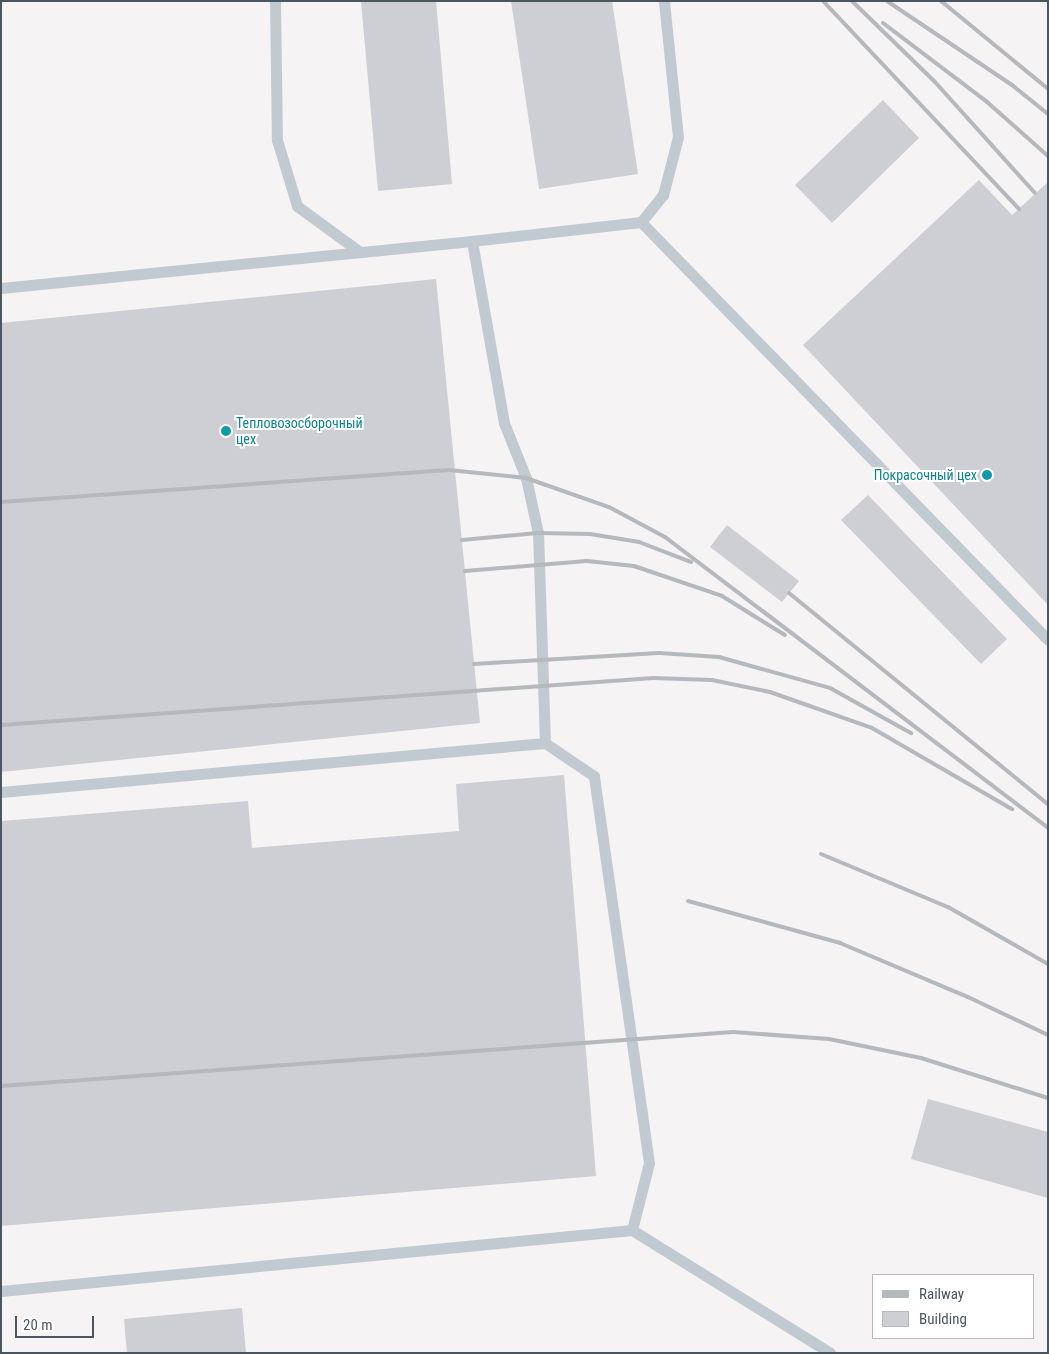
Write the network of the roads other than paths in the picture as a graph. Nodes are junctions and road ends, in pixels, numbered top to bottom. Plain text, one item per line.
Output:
1 (275, 1) edge
2 (664, 1) edge
3 (641, 222) junction
4 (472, 240) junction
5 (360, 252) junction
6 (1, 288) edge
7 (1048, 640) edge
8 (545, 742) junction
9 (1, 792) edge
10 (632, 1230) junction
11 (1, 1291) edge
12 (830, 1353) edge

1 - 5 lane
2 - 3 lane
3 - 4 lane
3 - 7 lane
4 - 5 lane
4 - 8 lane
5 - 6 lane
8 - 9 lane
8 - 10 lane
10 - 11 lane
10 - 12 lane

